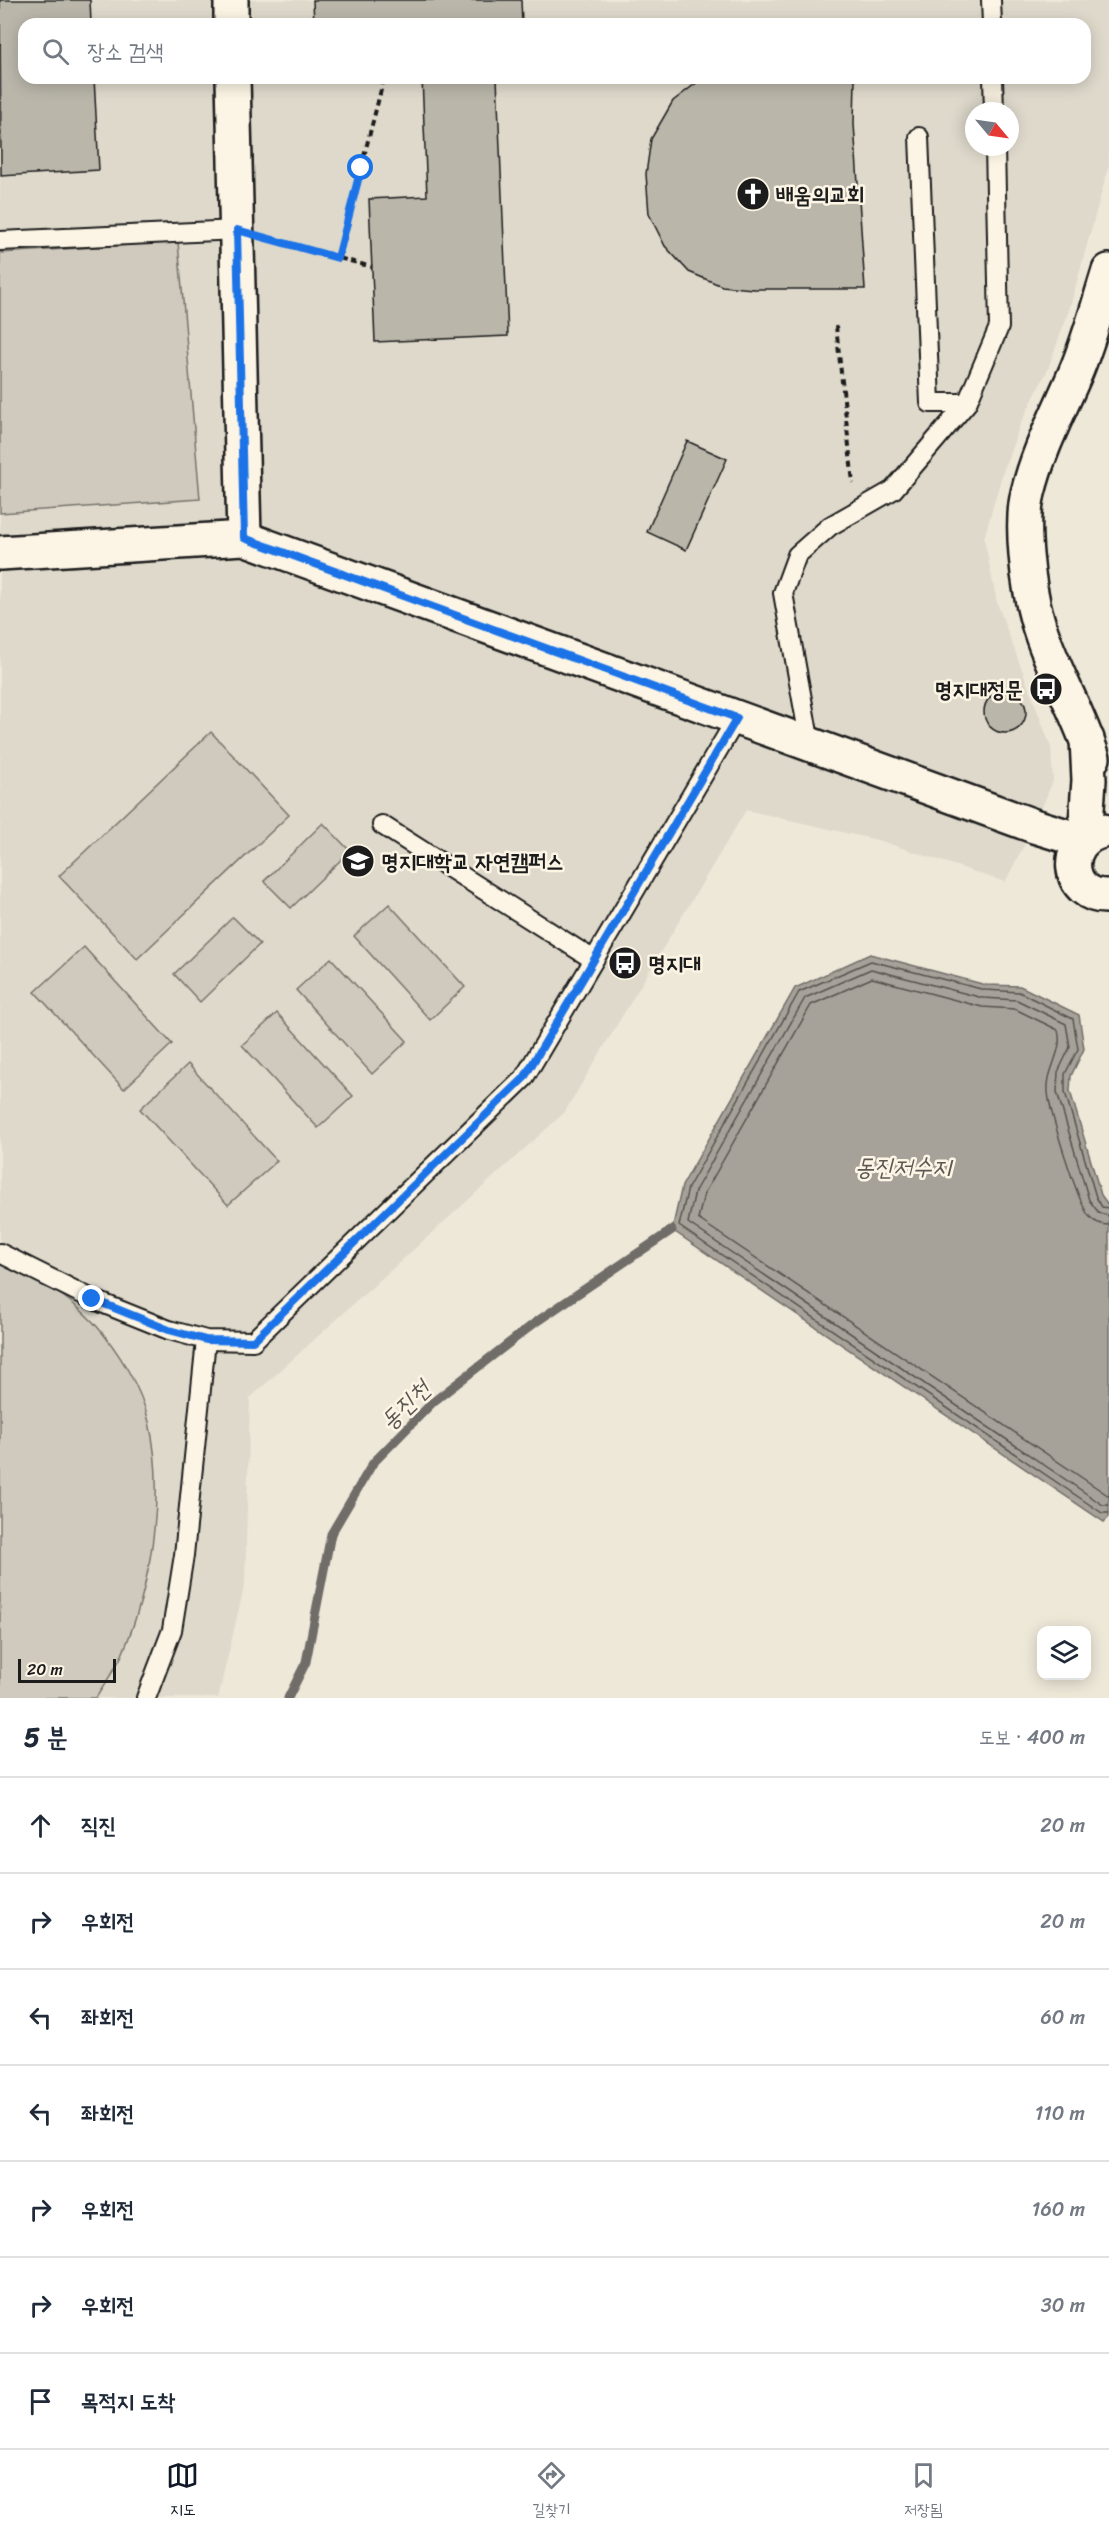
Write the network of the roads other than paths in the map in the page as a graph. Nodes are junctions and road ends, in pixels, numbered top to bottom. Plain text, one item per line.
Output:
1 (231, 0) edge
2 (991, 0) edge
3 (231, 18) edge
4 (992, 18) edge
5 (233, 84) edge
6 (993, 84) edge
7 (994, 102) edge
8 (919, 137) dead end
9 (995, 156) edge
10 (237, 230) junction
11 (0, 241) edge
12 (1109, 271) edge
13 (967, 403) junction
14 (244, 538) junction
15 (0, 553) edge
16 (737, 718) junction
17 (1087, 739) junction
18 (810, 744) junction
19 (1109, 812) edge
20 (382, 825) dead end
21 (1081, 840) edge
22 (1109, 896) edge
23 (594, 960) junction
24 (0, 1253) edge
25 (206, 1340) junction
26 (147, 1698) edge

1 - 3 street
2 - 4 lane
5 - 10 street
6 - 7 lane
8 - 13 lane
9 - 13 lane
10 - 11 lane
10 - 14 street
12 - 17 street
13 - 18 lane
14 - 15 street
14 - 16 street
16 - 18 street
16 - 23 lane
17 - 19 street
17 - 21 street
18 - 21 street
20 - 23 lane
21 - 22 street
23 - 25 lane
24 - 25 lane
25 - 26 lane

